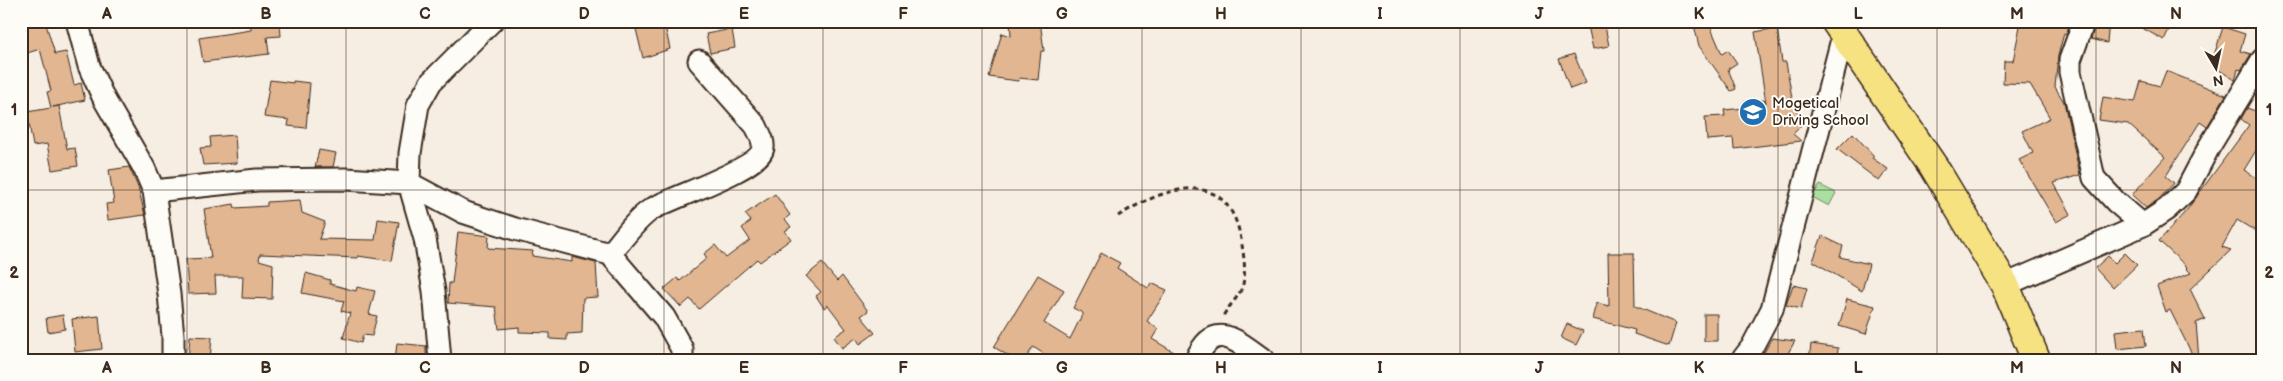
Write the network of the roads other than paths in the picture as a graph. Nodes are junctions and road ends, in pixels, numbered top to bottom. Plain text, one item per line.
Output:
1 (78, 21) edge
2 (492, 21) edge
3 (2084, 21) edge
4 (1841, 25) edge
5 (2262, 60) edge
6 (699, 61) dead end
7 (409, 183) junction
8 (154, 191) junction
9 (2143, 225) junction
10 (610, 254) junction
11 (2005, 285) junction
12 (173, 360) edge
13 (440, 360) edge
14 (682, 360) edge
15 (1196, 360) edge
16 (1264, 360) edge
17 (1742, 360) edge
18 (2036, 360) edge

1 - 8 street
2 - 7 street
3 - 9 street
4 - 11 highway
4 - 17 street
5 - 9 street
6 - 10 street
7 - 8 street
7 - 10 street
7 - 13 street
8 - 12 street
9 - 11 street
10 - 14 street
11 - 18 highway
15 - 16 street

